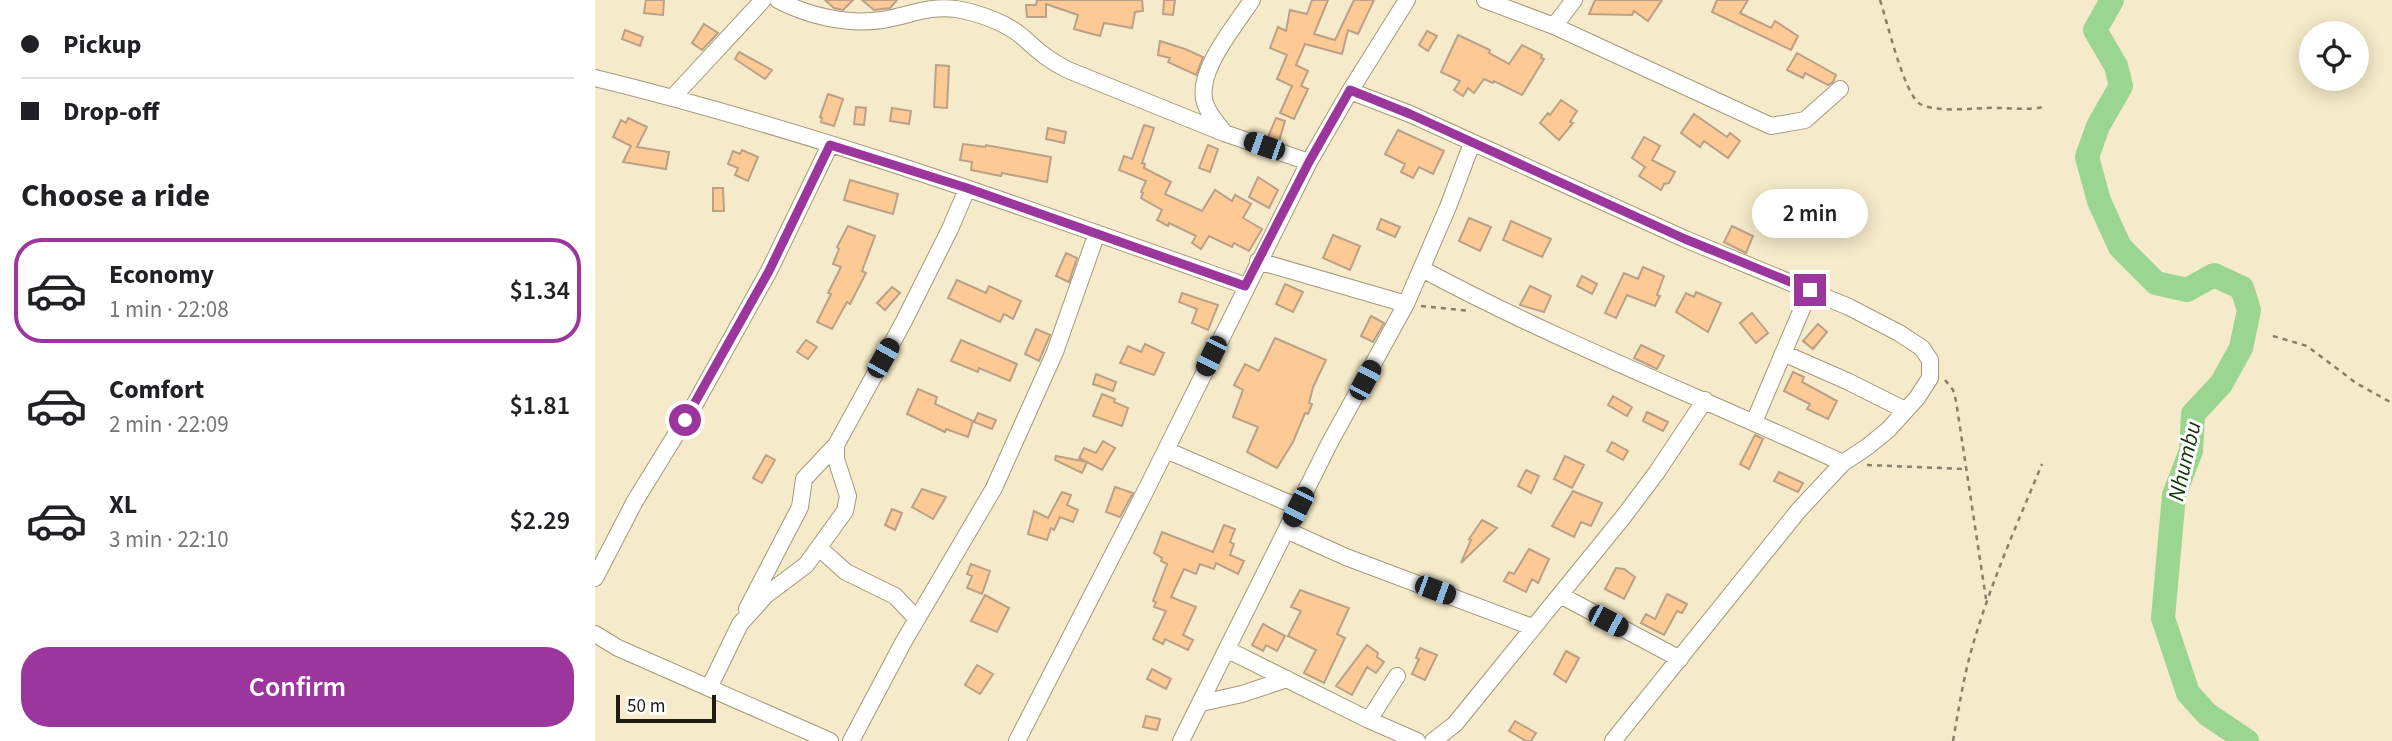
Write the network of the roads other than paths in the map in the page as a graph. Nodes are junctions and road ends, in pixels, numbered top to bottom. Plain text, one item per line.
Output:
1 (763, 0) edge
2 (778, 0) edge
3 (1252, 0) edge
4 (1407, 0) edge
5 (1485, 0) edge
6 (1574, 0) edge
7 (930, 4) edge
8 (1554, 26) junction
9 (595, 78) edge
10 (1840, 89) dead end
11 (1350, 90) junction
12 (673, 97) junction
13 (1224, 132) junction
14 (1472, 143) junction
15 (830, 145) junction
16 (1309, 162) junction
17 (967, 188) junction
18 (1097, 233) junction
19 (1258, 261) junction
20 (1422, 269) junction
21 (1245, 286) junction
22 (1810, 290) junction
23 (1406, 304) junction
24 (1783, 353) junction
25 (1705, 400) junction
26 (1905, 410) junction
27 (1754, 422) junction
28 (836, 444) junction
29 (1166, 450) junction
30 (1840, 467) junction
31 (1298, 507) junction
32 (1286, 530) junction
33 (819, 548) junction
34 (595, 578) edge
35 (1560, 596) junction
36 (917, 619) junction
37 (740, 624) junction
38 (1532, 627) junction
39 (595, 634) edge
40 (1229, 650) junction
41 (1680, 659) junction
42 (1397, 676) dead end
43 (1287, 679) junction
44 (710, 686) junction
45 (1201, 703) junction
46 (1369, 720) junction
47 (1455, 724) junction
48 (830, 741) edge
49 (851, 741) edge
50 (1017, 741) edge
51 (1181, 741) edge
52 (1417, 741) edge
53 (1433, 741) edge
54 (1452, 741) edge
55 (1613, 741) edge

1 - 12 street
2 - 7 street
3 - 13 street
4 - 11 street
5 - 8 street
6 - 8 street
7 - 13 street
8 - 10 street
9 - 12 street
11 - 14 street
11 - 16 street
12 - 15 street
13 - 16 street
14 - 20 street
14 - 22 street
15 - 17 street
15 - 34 street
16 - 19 street
17 - 18 street
17 - 28 street
18 - 21 street
18 - 36 street
19 - 21 street
19 - 23 street
20 - 23 street
20 - 25 street
21 - 29 street
22 - 24 street
22 - 26 street
23 - 31 street
24 - 26 street
24 - 27 street
25 - 27 street
25 - 35 street
26 - 30 street
27 - 30 street
28 - 33 street
28 - 37 street
29 - 31 street
29 - 50 street
30 - 41 street
31 - 32 street
32 - 38 street
32 - 40 street
33 - 36 street
33 - 37 street
35 - 38 street
35 - 41 street
36 - 49 street
37 - 44 street
38 - 47 street
39 - 44 street
40 - 43 street
40 - 45 street
41 - 55 street
42 - 46 street
43 - 45 street
43 - 46 street
44 - 48 street
45 - 51 street
46 - 52 street
47 - 53 street
47 - 54 street

